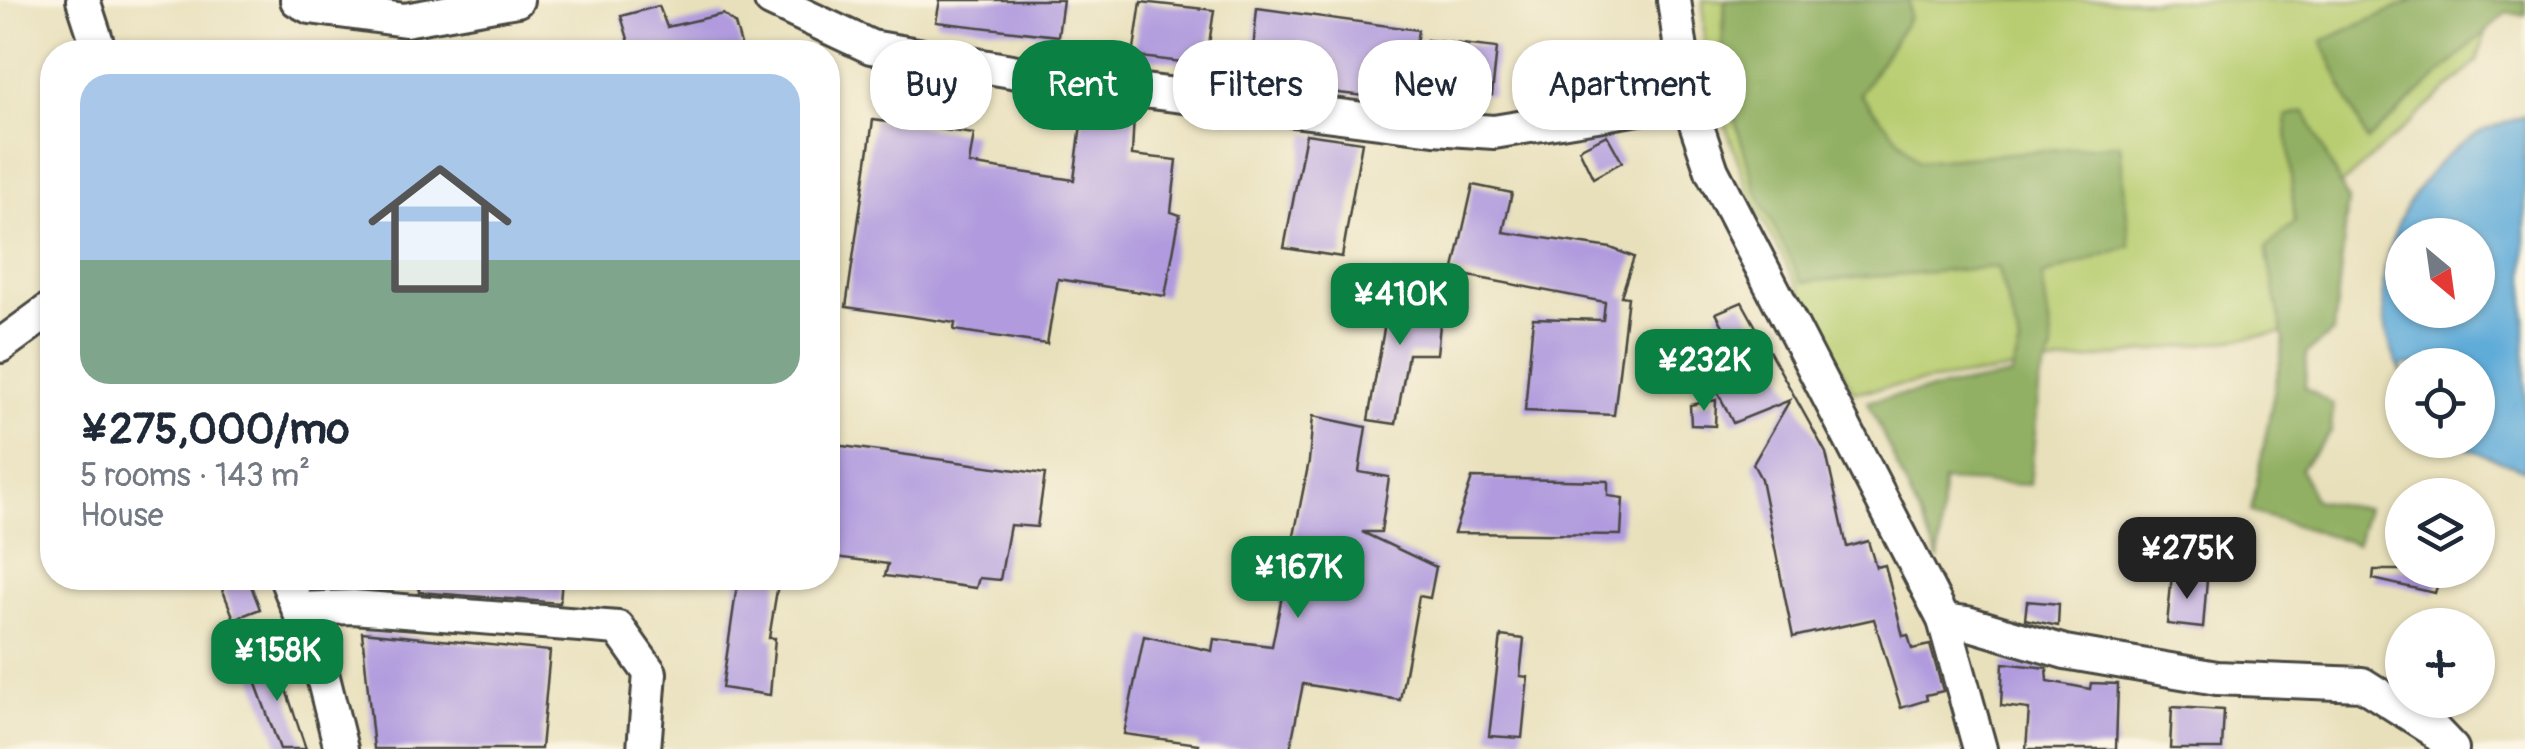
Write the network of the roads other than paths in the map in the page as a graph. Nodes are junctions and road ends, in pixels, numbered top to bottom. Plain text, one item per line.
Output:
1 (83, 0) edge
2 (296, 0) edge
3 (517, 0) edge
4 (771, 0) edge
5 (1674, 0) edge
6 (96, 40) edge
7 (1680, 40) edge
8 (1512, 129) edge
9 (1698, 130) edge
10 (40, 317) edge
11 (0, 346) edge
12 (291, 590) edge
13 (300, 609) junction
14 (1944, 620) junction
15 (341, 749) edge
16 (644, 749) edge
17 (1980, 749) edge
18 (2452, 749) edge

1 - 6 street
2 - 3 street
4 - 8 street
5 - 7 street
9 - 14 street
10 - 11 street
12 - 13 street
13 - 15 street
13 - 16 street
14 - 17 street
14 - 18 street

